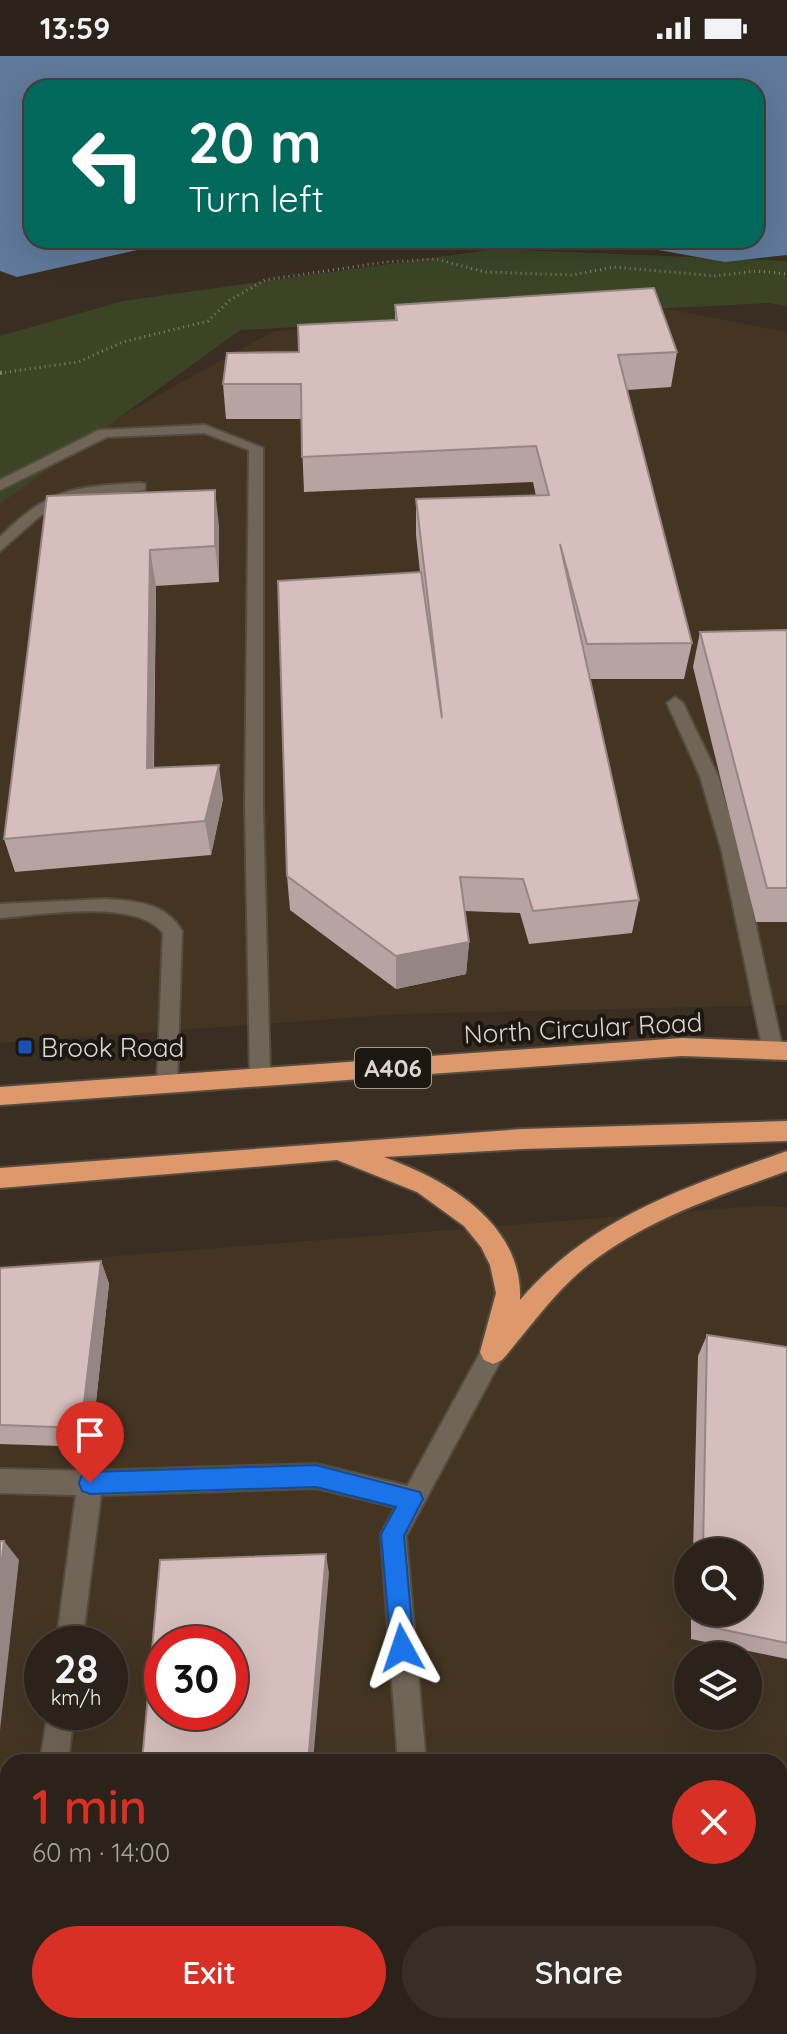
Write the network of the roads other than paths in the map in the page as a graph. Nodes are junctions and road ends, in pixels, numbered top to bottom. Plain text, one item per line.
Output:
1 (0, 486) edge
2 (140, 487) dead end
3 (0, 546) edge
4 (675, 703) dead end
5 (0, 911) edge
6 (780, 1051) edge
7 (260, 1077) junction
8 (167, 1084) junction
9 (0, 1096) edge
10 (787, 1131) edge
11 (327, 1151) junction
12 (787, 1161) edge
13 (0, 1178) edge
14 (493, 1352) junction
15 (0, 1481) edge
16 (90, 1483) junction
17 (412, 1499) junction
18 (71, 1626) edge
19 (58, 1730) edge
20 (55, 1754) edge
21 (411, 1754) edge

1 - 7 street
2 - 3 street
4 - 6 street
5 - 8 street
6 - 7 highway, North Circular Road / A406
7 - 8 highway, North Circular Road / A406
8 - 9 highway, North Circular Road / A406
10 - 11 highway
11 - 13 highway
11 - 14 highway
12 - 14 highway
14 - 17 street
15 - 16 street
16 - 17 street
16 - 18 street
17 - 21 street
19 - 20 street

